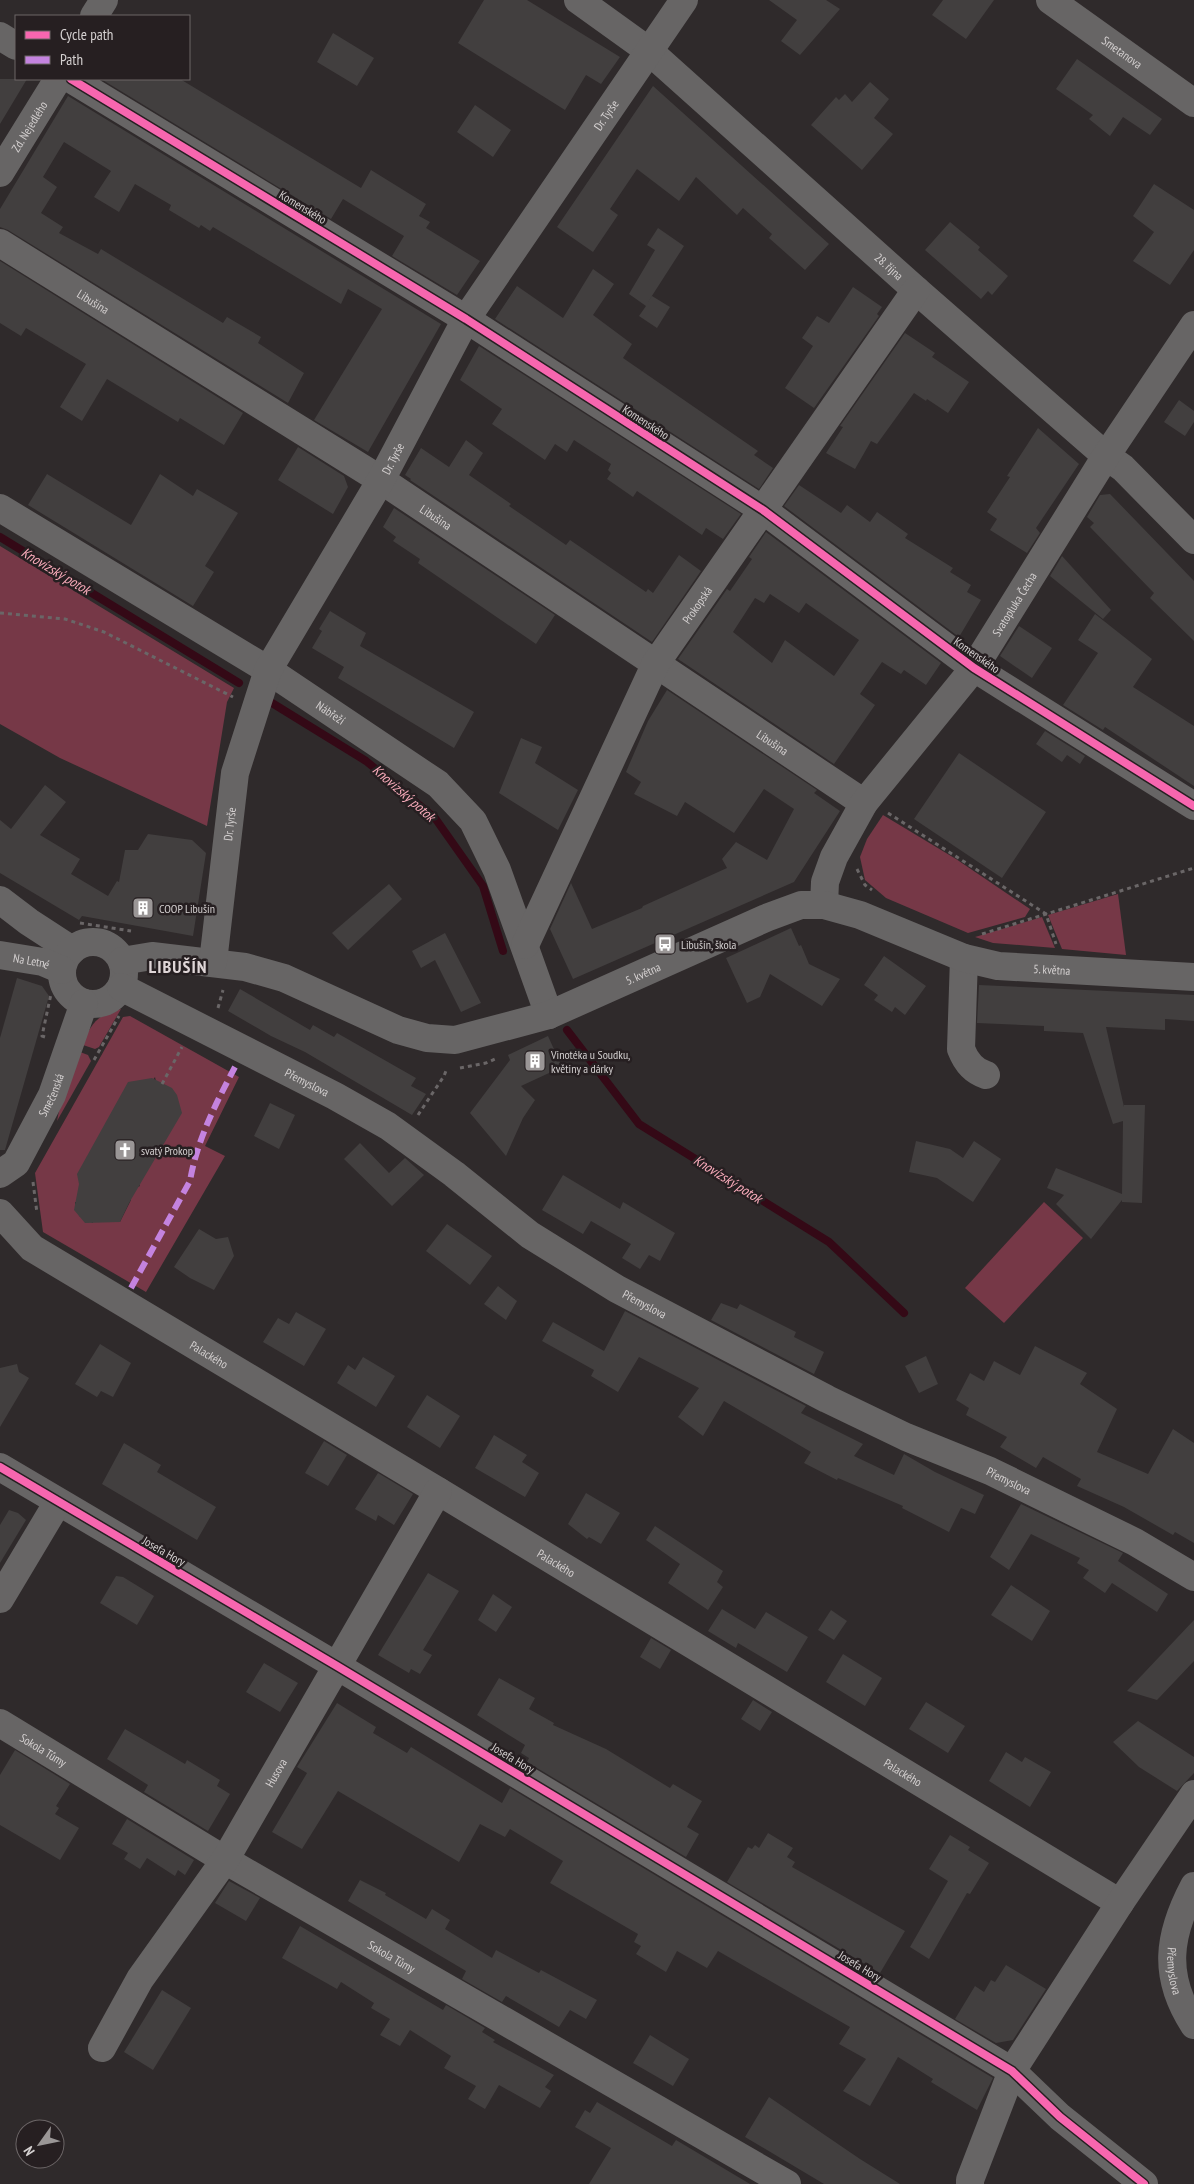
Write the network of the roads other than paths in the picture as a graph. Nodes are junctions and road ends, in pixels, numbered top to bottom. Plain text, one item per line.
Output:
1 (104, 0) edge
2 (578, 0) edge
3 (684, 0) edge
4 (1050, 0) edge
5 (95, 15) edge
6 (0, 36) edge
7 (15, 45) edge
8 (650, 51) junction
9 (57, 80) edge
10 (73, 80) edge
11 (1194, 103) edge
12 (0, 173) edge
13 (0, 244) edge
14 (916, 290) junction
15 (466, 319) junction
16 (1194, 325) edge
17 (1106, 456) junction
18 (381, 480) junction
19 (0, 508) edge
20 (763, 510) junction
21 (1194, 540) edge
22 (656, 663) junction
23 (974, 668) junction
24 (268, 670) junction
25 (864, 803) junction
26 (1194, 806) edge
27 (0, 900) edge
28 (824, 905) junction
29 (525, 945) junction
30 (0, 955) edge
31 (964, 958) junction
32 (221, 963) junction
33 (61, 970) junction
34 (1194, 977) edge
35 (123, 987) junction
36 (84, 1003) junction
37 (549, 1015) junction
38 (986, 1075) dead end
39 (0, 1174) edge
40 (0, 1213) edge
41 (0, 1467) edge
42 (438, 1491) junction
43 (58, 1502) junction
44 (1194, 1577) edge
45 (0, 1599) edge
46 (337, 1666) junction
47 (0, 1723) edge
48 (1194, 1794) edge
49 (226, 1860) junction
50 (1194, 1886) edge
51 (1120, 1903) junction
52 (1194, 2025) edge
53 (102, 2048) dead end
54 (1012, 2071) junction
55 (787, 2184) edge
56 (970, 2184) edge
57 (1144, 2184) edge

1 - 5 street
2 - 8 street, 28. října
3 - 8 street, Dr. Tyrše
4 - 11 street, Smetanova
6 - 7 street
8 - 14 street, 28. října
8 - 15 street, Dr. Tyrše
9 - 12 street, Zd. Nejedlého
10 - 15 street, Komenského
13 - 18 street, Libušina
14 - 17 street, 28. října
14 - 20 street, Prokopská
15 - 18 street, Dr. Tyrše
15 - 20 street, Komenského
16 - 17 street, Svatopluka Čecha
17 - 21 street, 28. října
17 - 23 street, Svatopluka Čecha
18 - 22 street, Libušina
18 - 24 street, Dr. Tyrše
19 - 24 street, Nábřeží
20 - 22 street, Prokopská
20 - 23 street, Komenského
22 - 25 street, Libušina
22 - 29 street, Prokopská
23 - 25 street, Svatopluka Čecha
23 - 26 street, Komenského
24 - 29 street, Nábřeží
24 - 32 street, Dr. Tyrše
25 - 28 street, Svatopluka Čecha
27 - 33 street
28 - 31 street, 5. května
28 - 37 street, 5. května
29 - 37 street, Nábřeží
30 - 33 street, Na Letné
31 - 34 street, 5. května
31 - 38 street
32 - 35 street, 5. května
32 - 37 street, 5. května
33 - 35 street, Přemyslova
33 - 36 street
35 - 36 street
35 - 44 street, Přemyslova
36 - 39 street, Smečenská
40 - 42 street, Palackého
41 - 43 street, Josefa Hory
42 - 46 street, Husova
42 - 51 street, Palackého
43 - 45 street
43 - 46 street, Josefa Hory
46 - 49 street, Husova
46 - 54 street, Josefa Hory
47 - 49 street, Sokola Tůmy
48 - 51 street
49 - 53 street, Husova
49 - 55 street, Sokola Tůmy
50 - 52 street, Přemyslova
51 - 54 street
54 - 56 street
54 - 57 street, Josefa Hory

